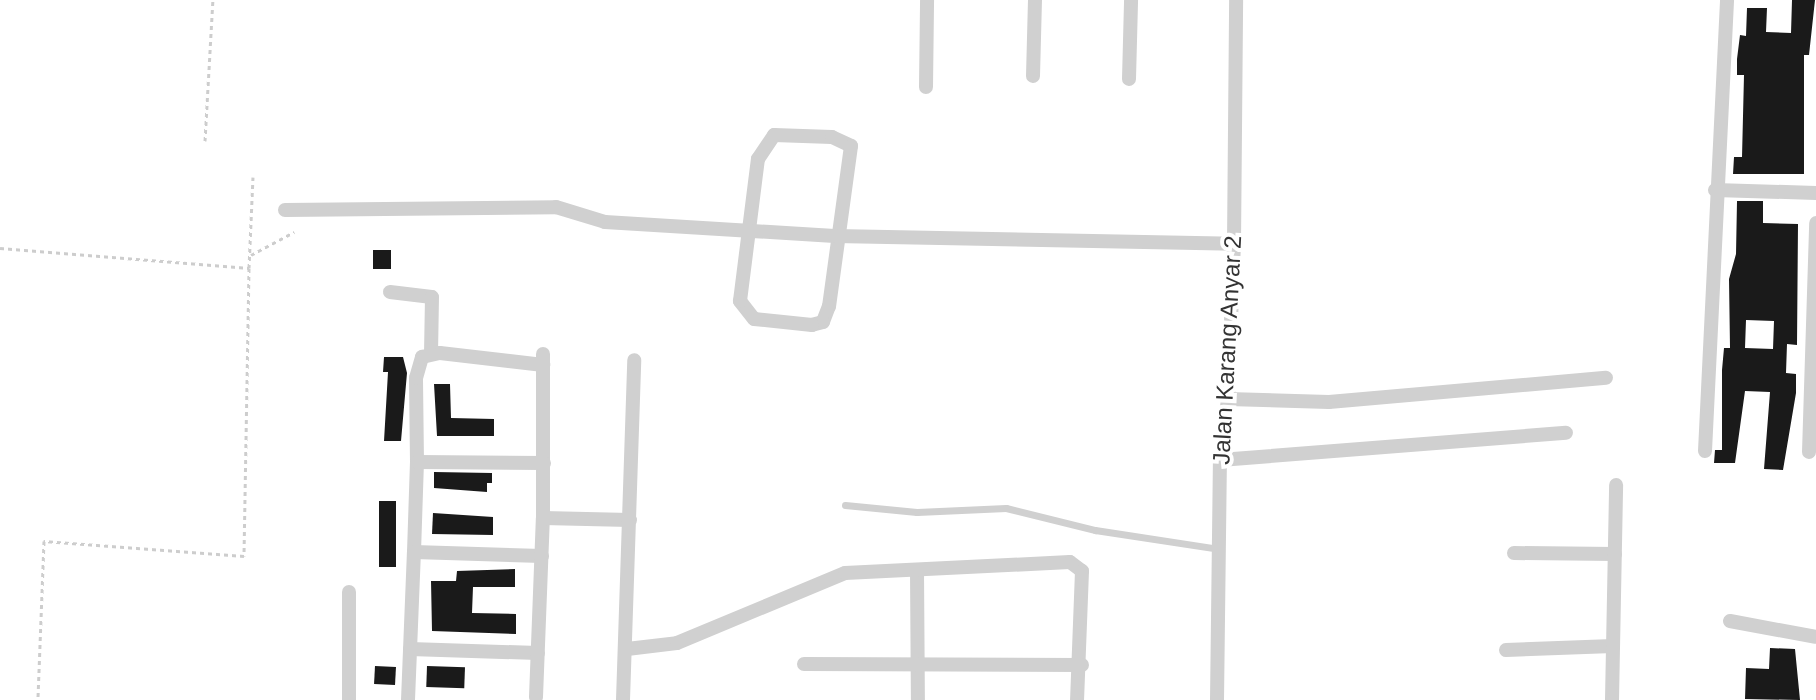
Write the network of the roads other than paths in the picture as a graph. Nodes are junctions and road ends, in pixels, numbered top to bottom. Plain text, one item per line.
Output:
1 (927, 0) edge
2 (1035, 0) edge
3 (1131, 0) edge
4 (1236, 0) edge
5 (1727, 0) edge
6 (1033, 76) dead end
7 (1129, 79) dead end
8 (926, 87) dead end
9 (1715, 190) junction
10 (1816, 193) edge
11 (285, 210) dead end
12 (1816, 223) edge
13 (747, 230) junction
14 (835, 236) junction
15 (1234, 244) junction
16 (390, 292) dead end
17 (431, 353) junction
18 (634, 360) dead end
19 (1606, 378) dead end
20 (1228, 399) junction
21 (1566, 433) dead end
22 (1705, 451) dead end
23 (1809, 452) dead end
24 (1220, 460) junction
25 (417, 462) junction
26 (544, 463) junction
27 (1616, 485) dead end
28 (845, 505) dead end
29 (543, 518) junction
30 (630, 520) junction
31 (1219, 549) junction
32 (414, 552) junction
33 (1514, 553) dead end
34 (1615, 554) junction
35 (542, 556) junction
36 (917, 571) junction
37 (349, 592) dead end
38 (1730, 621) dead end
39 (1816, 637) edge
40 (1613, 646) junction
41 (410, 649) junction
42 (627, 649) junction
43 (1506, 650) dead end
44 (538, 653) junction
45 (804, 664) dead end
46 (1082, 665) junction
47 (917, 668) junction
48 (536, 697) dead end
49 (349, 700) edge
50 (408, 700) edge
51 (623, 700) edge
52 (918, 700) edge
53 (1077, 700) edge
54 (1217, 700) edge
55 (1612, 700) edge

1 - 8 street
2 - 6 street
3 - 7 street
4 - 15 street, Jalan Karang Anyar 2
5 - 9 street
9 - 10 street
9 - 22 street
11 - 13 street
12 - 23 street
13 - 14 street
13 - 14 street
13 - 14 street
14 - 15 street
15 - 20 street, Jalan Karang Anyar 2
16 - 17 street
17 - 25 street
17 - 26 street
18 - 30 street
19 - 20 street
20 - 24 street, Jalan Karang Anyar 2
21 - 24 street
24 - 31 street, Jalan Karang Anyar 2
25 - 26 street
25 - 32 street
26 - 29 street
27 - 34 street
28 - 31 lane
29 - 30 street
29 - 35 street
30 - 42 street
31 - 54 street, Jalan Karang Anyar 2
32 - 35 street
32 - 41 street
33 - 34 street
34 - 40 street
35 - 44 street
36 - 42 street
36 - 46 street
36 - 47 street
37 - 49 street
38 - 39 street
40 - 43 street
40 - 55 street
41 - 44 street
41 - 50 street
42 - 51 street
44 - 48 street
45 - 47 street
46 - 47 street
46 - 53 street
47 - 52 street

